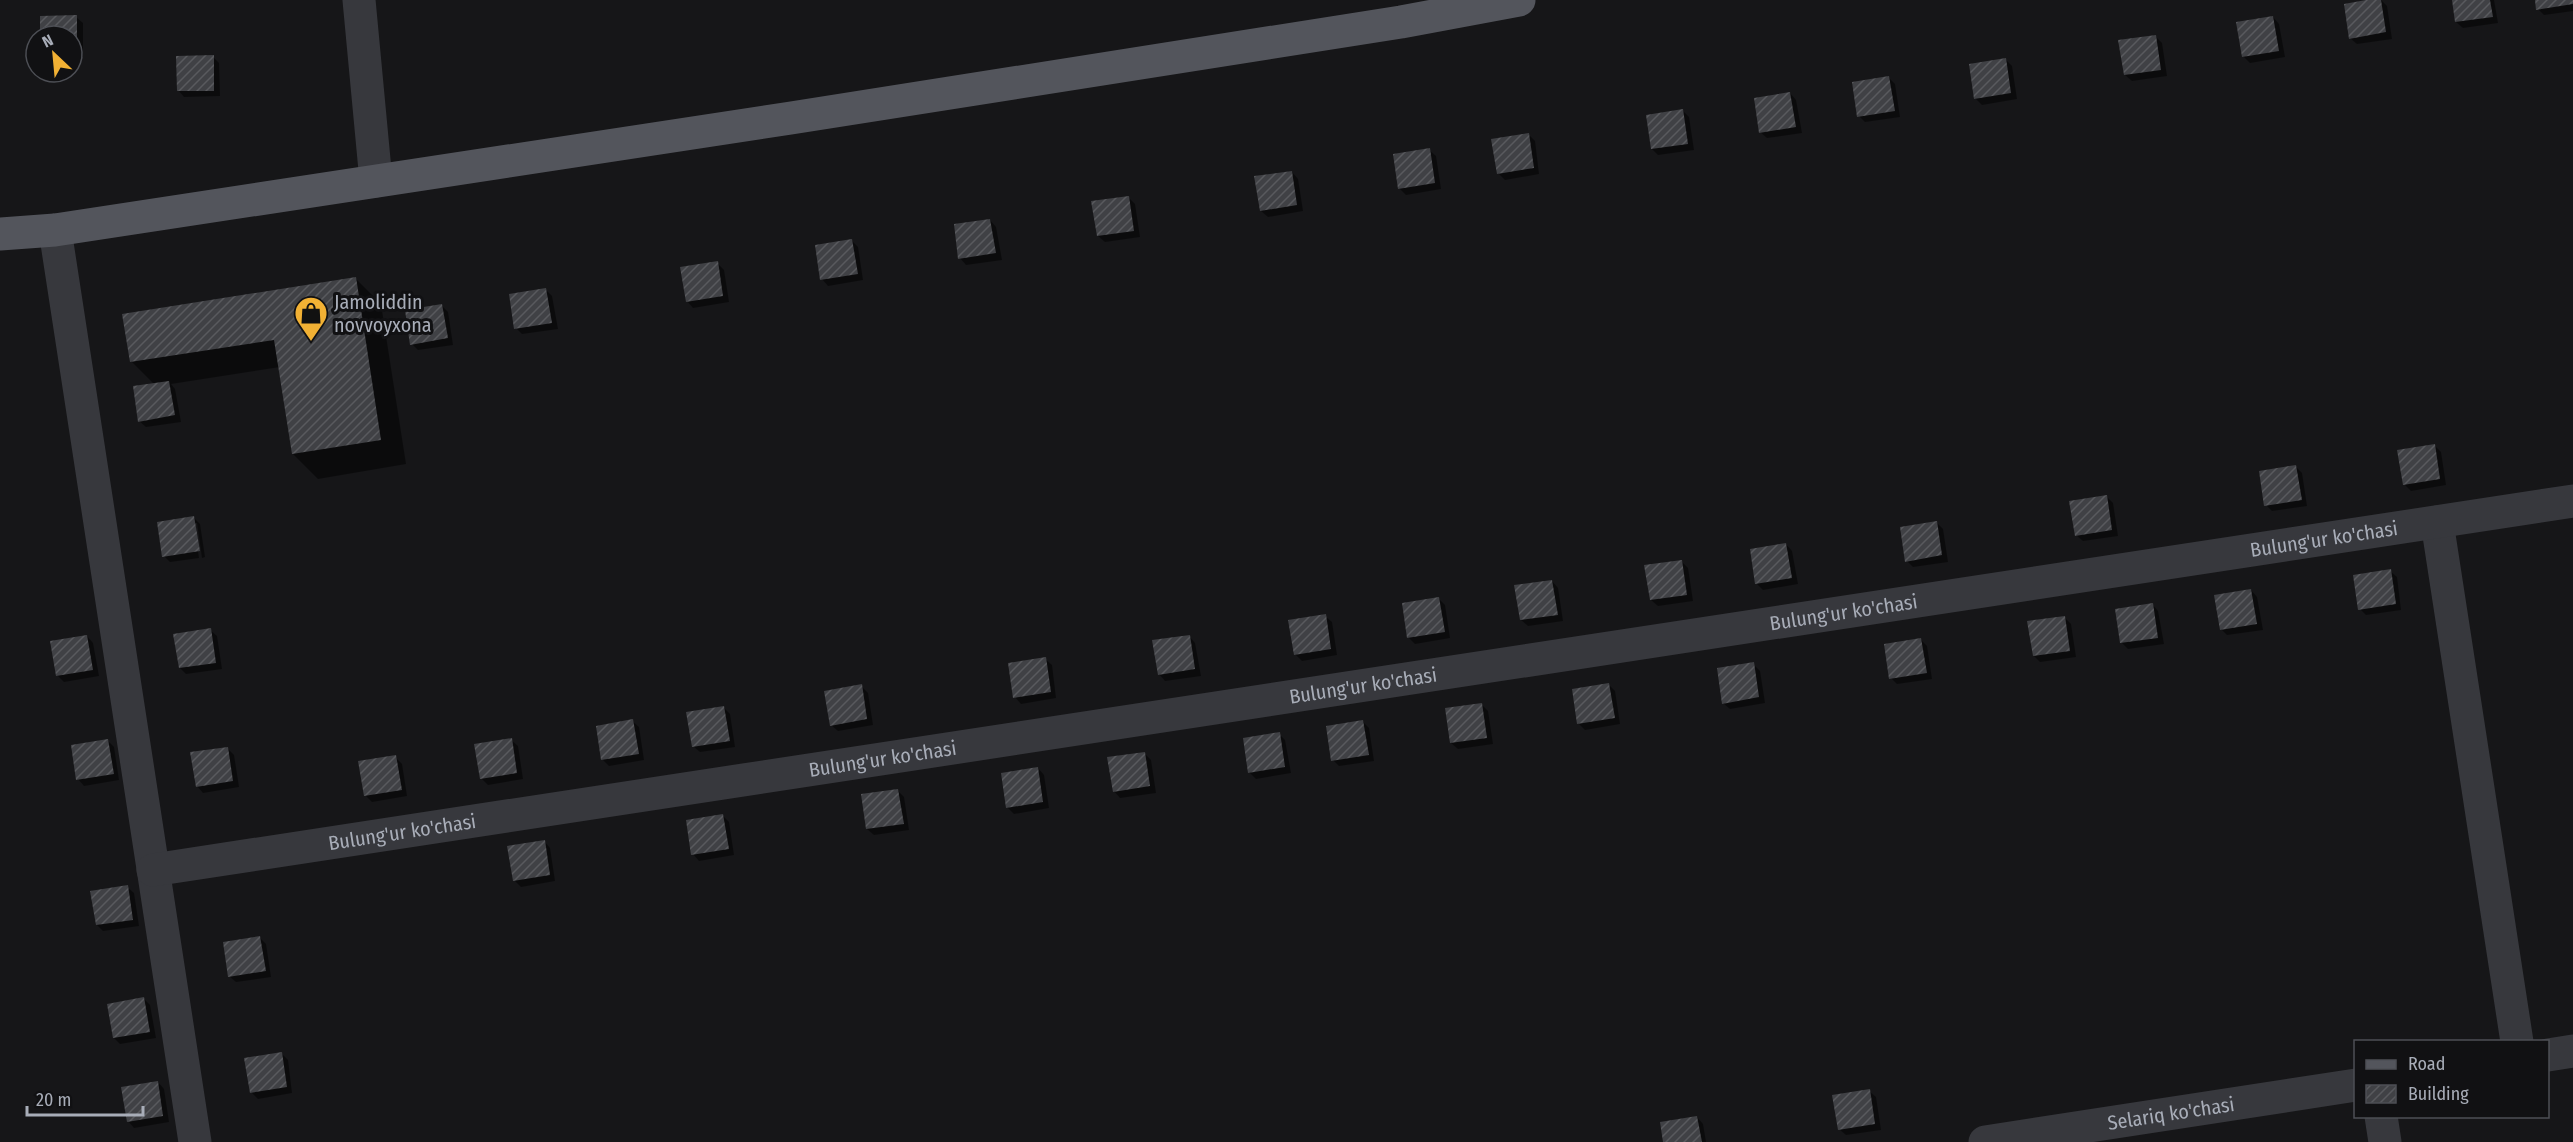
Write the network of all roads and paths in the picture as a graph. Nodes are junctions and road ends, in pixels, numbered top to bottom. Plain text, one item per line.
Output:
1 (358, 0) edge
2 (1519, 0) edge
3 (376, 181) junction
4 (55, 230) junction
5 (0, 234) edge
6 (2573, 501) edge
7 (2438, 522) junction
8 (153, 870) junction
9 (2517, 1040) edge
10 (2573, 1051) edge
11 (2549, 1055) edge
12 (2354, 1085) edge
13 (2381, 1118) edge
14 (195, 1142) edge
15 (1985, 1142) edge
16 (2385, 1142) edge

1 - 3 street
2 - 3 main road
3 - 4 main road
4 - 5 main road
4 - 8 street
6 - 7 street, Bulung'ur ko'chasi
7 - 8 street, Bulung'ur ko'chasi
7 - 9 street
8 - 14 street
10 - 11 street
12 - 15 street, Selariq ko'chasi
13 - 16 street

